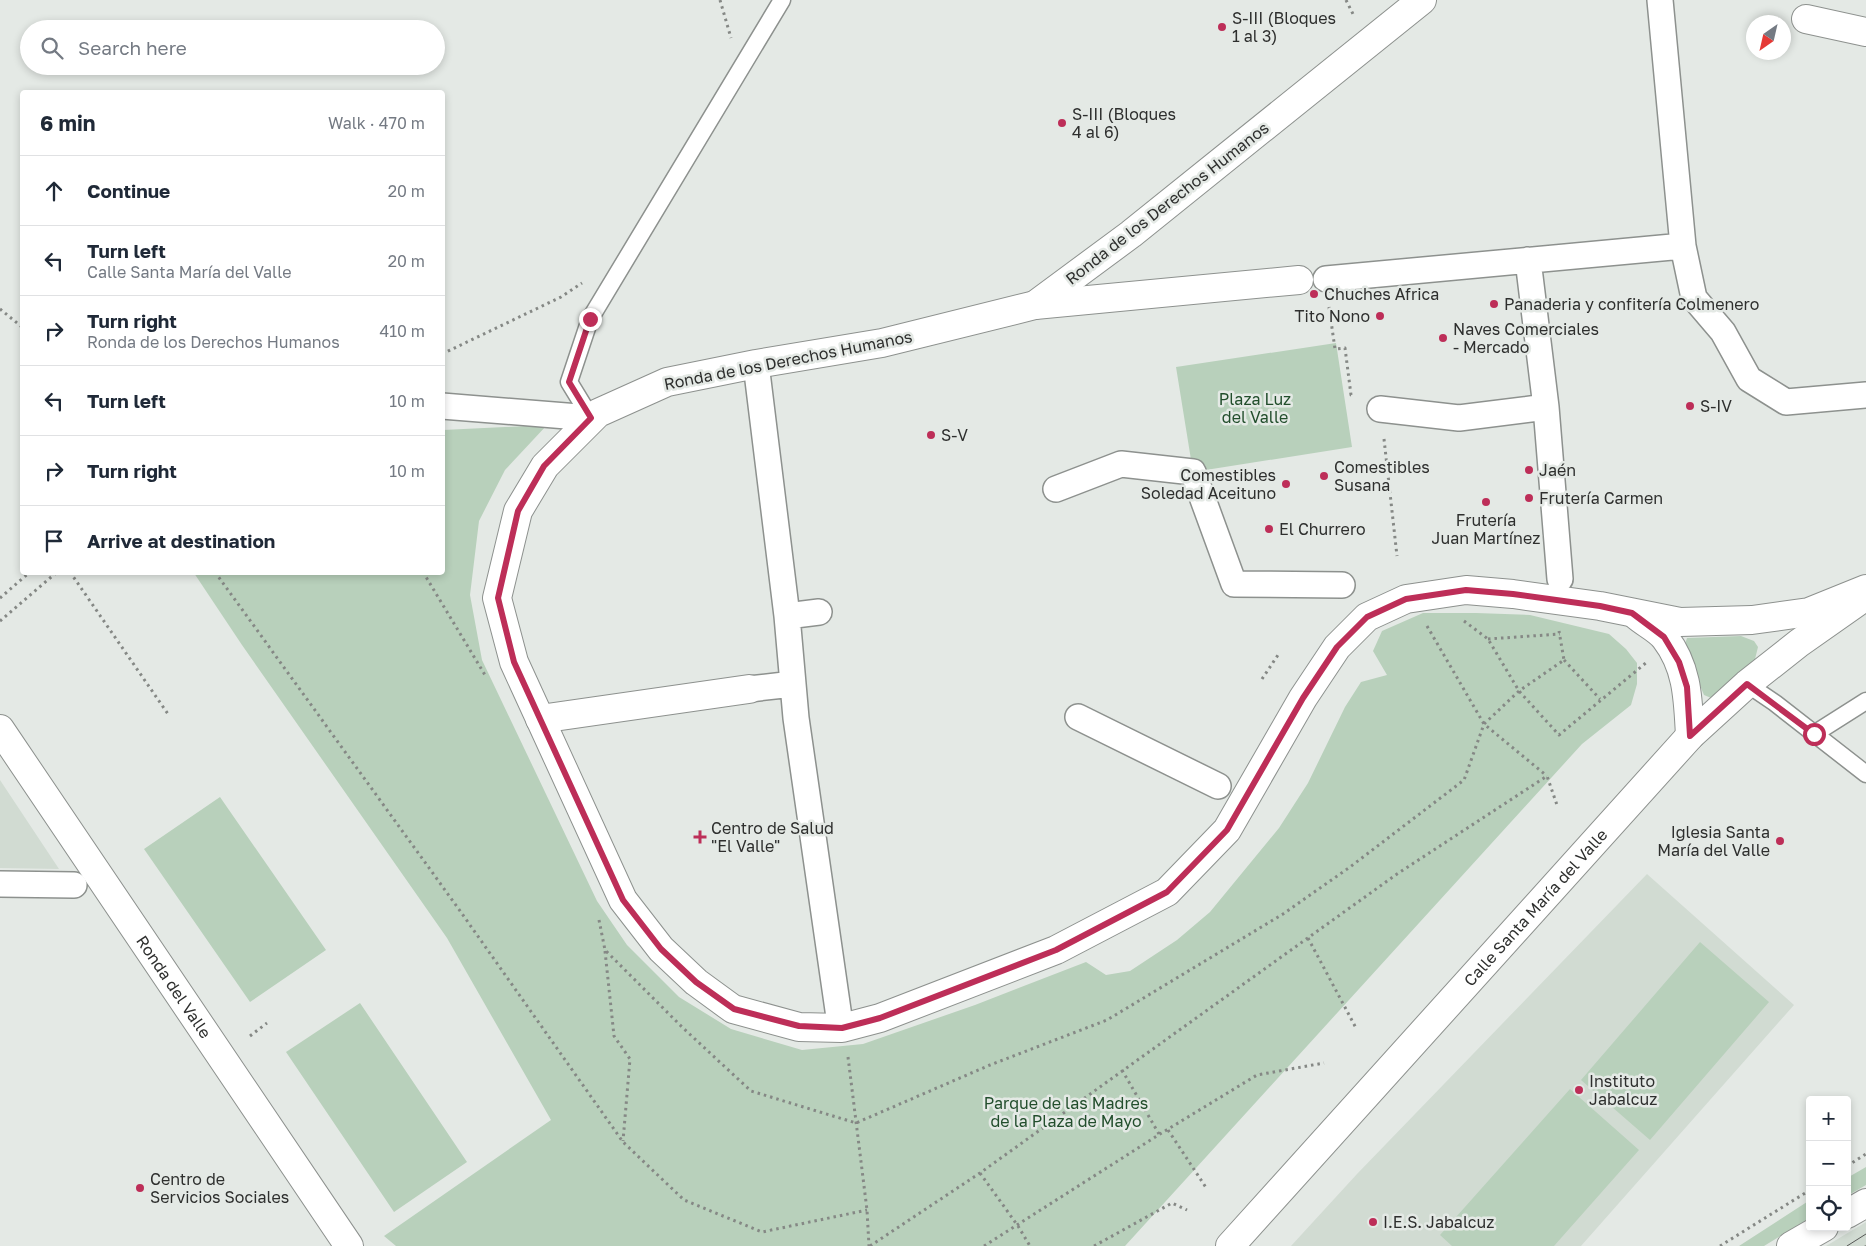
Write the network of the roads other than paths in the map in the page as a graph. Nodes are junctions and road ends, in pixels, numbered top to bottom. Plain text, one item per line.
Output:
1 (782, 0) edge
2 (1422, 0) edge
3 (1660, 0) edge
4 (1806, 19) dead end
5 (1866, 32) edge
6 (1683, 246) junction
7 (1528, 260) junction
8 (1326, 279) dead end
9 (1299, 280) dead end
10 (1035, 305) junction
11 (756, 364) junction
12 (1866, 395) edge
13 (445, 406) edge
14 (1546, 407) junction
15 (1380, 408) dead end
16 (591, 418) junction
17 (1056, 489) dead end
18 (1560, 579) dead end
19 (1342, 585) dead end
20 (1866, 589) edge
21 (1866, 596) edge
22 (819, 612) dead end
23 (1632, 613) junction
24 (787, 616) junction
25 (793, 684) junction
26 (1747, 684) junction
27 (749, 689) joint
28 (1866, 701) edge
29 (1078, 717) dead end
30 (540, 719) junction
31 (0, 729) edge
32 (1814, 734) junction
33 (1690, 736) junction
34 (1866, 774) edge
35 (1218, 786) dead end
36 (0, 884) edge
37 (74, 885) dead end
38 (839, 1017) dead end
39 (1866, 1203) edge
40 (1851, 1212) edge
41 (1817, 1231) edge
42 (349, 1246) edge
43 (1230, 1246) edge
44 (1791, 1246) edge

1 - 16 lane
2 - 10 main road, Ronda de los Derechos Humanos
3 - 6 street
4 - 5 main road
6 - 7 street
6 - 12 street
7 - 8 street
7 - 14 street
9 - 10 main road
10 - 11 main road, Ronda de los Derechos Humanos
11 - 16 main road, Ronda de los Derechos Humanos
11 - 24 street
13 - 16 street
14 - 15 street
14 - 18 street
16 - 30 main road, Ronda de los Derechos Humanos
17 - 19 street
20 - 23 main road, Ronda de los Derechos Humanos
21 - 26 main road, Calle Santa María del Valle
22 - 24 street
23 - 30 main road, Ronda de los Derechos Humanos
23 - 33 main road, Ronda de los Derechos Humanos
24 - 25 street
25 - 27 street
25 - 38 street
26 - 32 lane
26 - 33 main road, Calle Santa María del Valle
27 - 30 main road
28 - 32 lane
29 - 35 street
31 - 42 main road, Ronda del Valle
32 - 34 lane
33 - 43 main road, Calle Santa María del Valle
36 - 37 street
39 - 40 main road
41 - 44 main road

